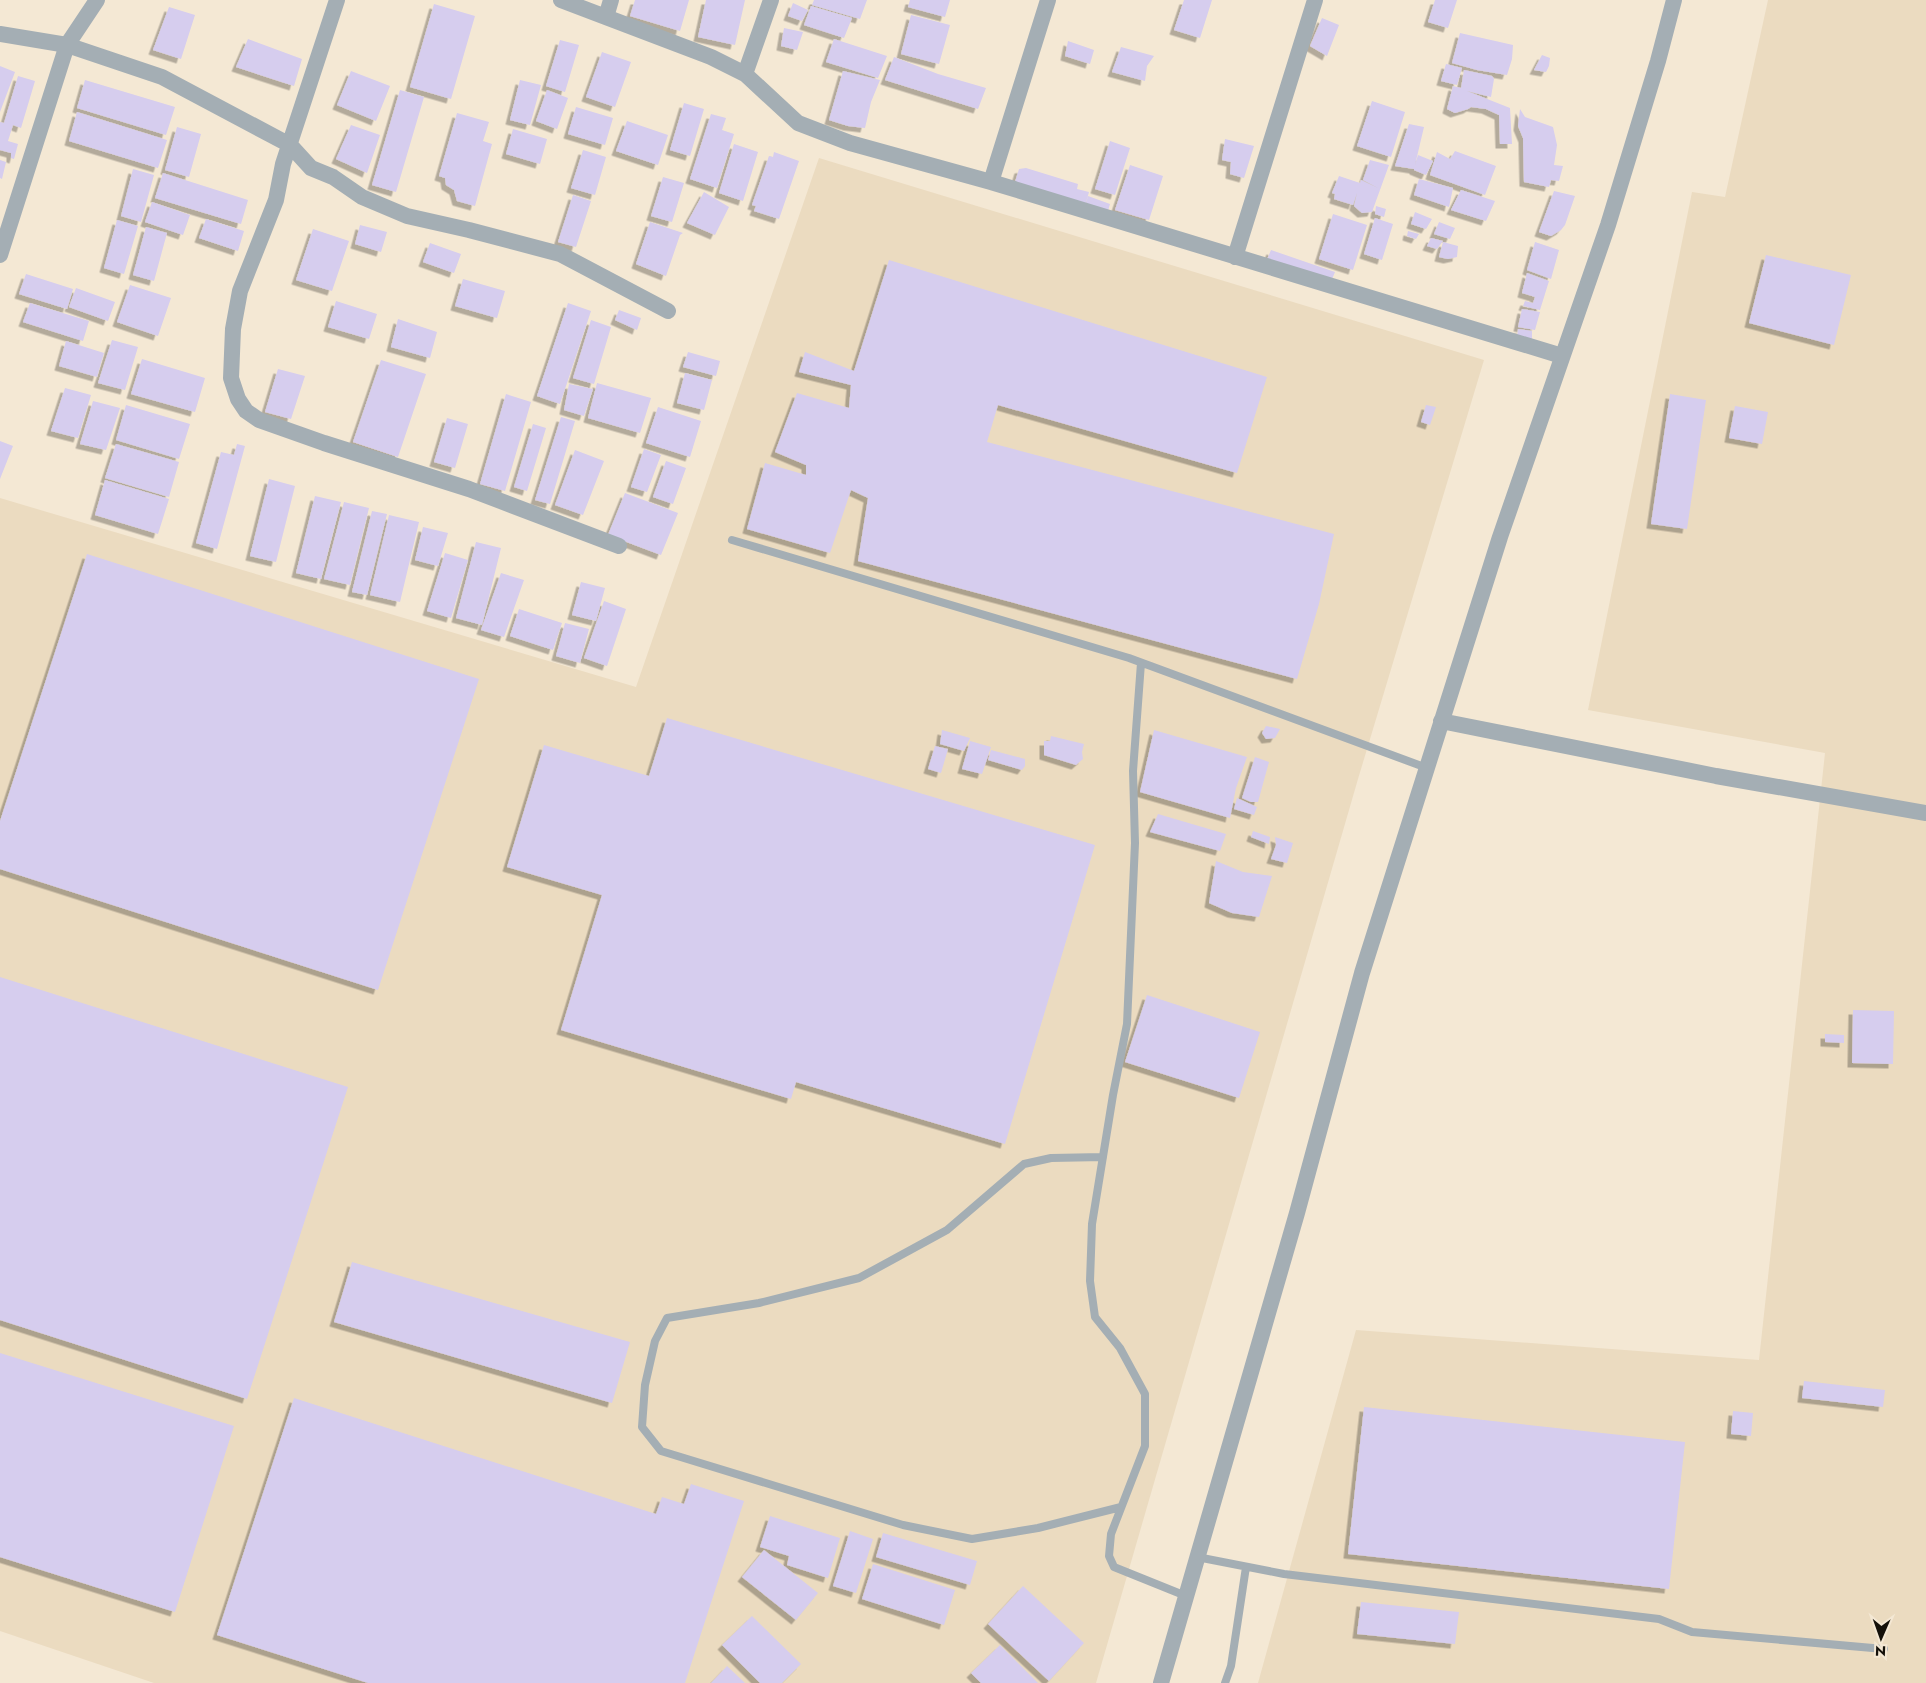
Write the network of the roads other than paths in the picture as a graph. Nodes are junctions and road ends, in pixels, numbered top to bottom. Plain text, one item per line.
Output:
1 (96, 0) edge
2 (337, 0) edge
3 (561, 0) edge
4 (611, 0) edge
5 (771, 0) edge
6 (1048, 0) edge
7 (1315, 0) edge
8 (1674, 0) edge
9 (606, 17) junction
10 (0, 34) edge
11 (67, 45) junction
12 (745, 74) junction
13 (290, 145) junction
14 (992, 182) junction
15 (0, 255) edge
16 (1235, 257) junction
17 (668, 311) dead end
18 (1562, 356) junction
19 (732, 540) dead end
20 (619, 546) dead end
21 (1141, 663) junction
22 (1442, 721) junction
23 (1427, 768) junction
24 (1926, 813) edge
25 (1103, 1157) junction
26 (1121, 1507) junction
27 (1197, 1557) junction
28 (1246, 1567) junction
29 (1186, 1596) junction
30 (1884, 1649) dead end
31 (1161, 1683) edge
32 (1225, 1683) edge

1 - 11 street
2 - 13 street
3 - 9 street
4 - 9 street
5 - 12 street
6 - 14 street
7 - 16 street
8 - 18 street
9 - 12 street
10 - 11 street
11 - 13 street
11 - 15 street
12 - 14 street
13 - 17 street
13 - 20 street
14 - 16 street
16 - 18 street
18 - 22 street
19 - 21 lane
21 - 23 lane
21 - 25 lane
22 - 23 street
22 - 24 street
23 - 27 street
25 - 26 lane
25 - 26 lane
26 - 29 lane
27 - 28 lane
27 - 29 street
28 - 30 lane
28 - 32 lane
29 - 31 street

